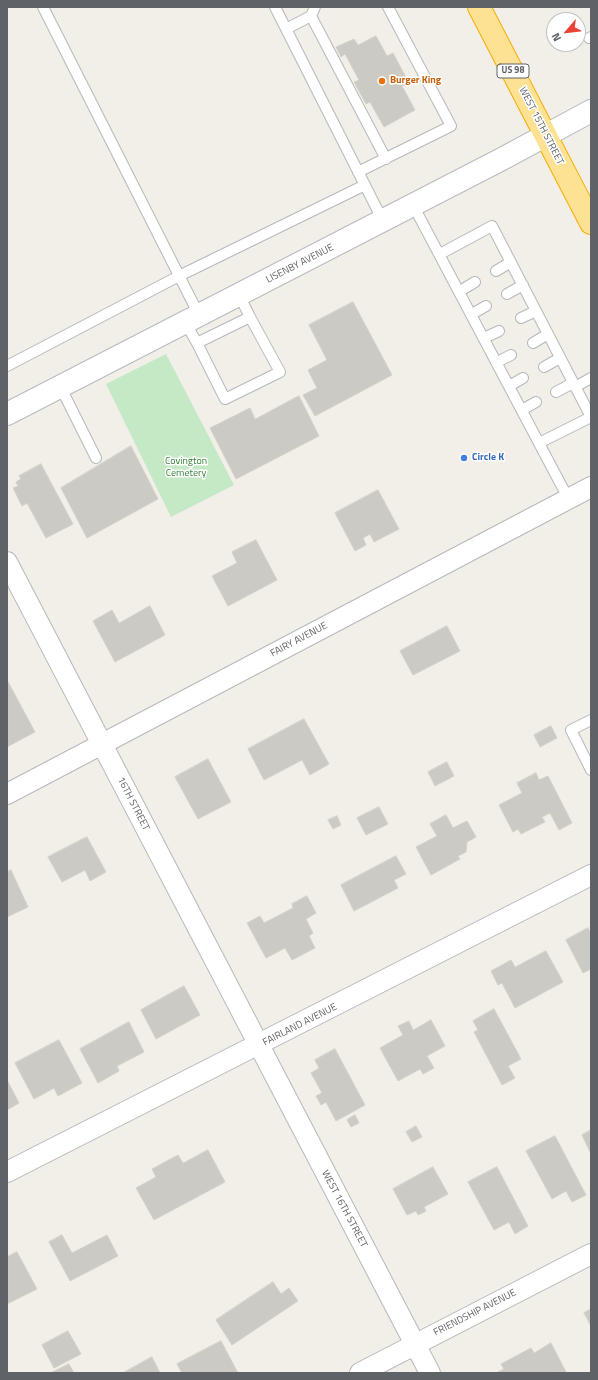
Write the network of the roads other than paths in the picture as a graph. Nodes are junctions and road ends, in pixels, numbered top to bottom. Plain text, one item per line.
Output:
1 (43, 7) edge
2 (274, 7) edge
3 (388, 7) edge
4 (479, 7) edge
5 (313, 12) edge
6 (286, 29) junction
7 (591, 111) edge
8 (546, 135) junction
9 (386, 159) junction
10 (358, 172) junction
11 (365, 184) junction
12 (413, 205) junction
13 (383, 221) junction
14 (591, 223) edge
15 (440, 254) junction
16 (511, 262) junction
17 (496, 271) dead end
18 (179, 276) junction
19 (475, 282) dead end
20 (523, 285) junction
21 (460, 291) junction
22 (507, 294) dead end
23 (239, 295) junction
24 (486, 306) dead end
25 (536, 311) junction
26 (472, 314) junction
27 (250, 317) junction
28 (192, 318) junction
29 (521, 318) dead end
30 (499, 331) dead end
31 (548, 334) junction
32 (484, 338) junction
33 (197, 343) junction
34 (532, 343) dead end
35 (511, 355) dead end
36 (560, 358) junction
37 (497, 362) junction
38 (7, 366) edge
39 (544, 367) dead end
40 (523, 378) dead end
41 (591, 378) edge
42 (574, 385) junction
43 (60, 386) junction
44 (509, 386) junction
45 (556, 392) dead end
46 (536, 402) dead end
47 (522, 410) junction
48 (7, 414) edge
49 (539, 443) junction
50 (96, 458) dead end
51 (591, 486) edge
52 (568, 498) junction
53 (7, 562) edge
54 (591, 720) edge
55 (102, 745) junction
56 (591, 770) edge
57 (7, 794) edge
58 (591, 875) edge
59 (259, 1046) junction
60 (7, 1172) edge
61 (591, 1254) edge
62 (415, 1344) junction
63 (360, 1373) edge
64 (430, 1373) edge

1 - 18 lane
2 - 6 lane
3 - 9 lane
4 - 8 highway, WEST 15TH STREET / US 98
5 - 6 lane
5 - 9 lane
6 - 10 lane
7 - 8 main road, LISENBY AVENUE
8 - 12 main road, LISENBY AVENUE
8 - 14 highway, WEST 15TH STREET / US 98
9 - 10 lane
10 - 11 lane
11 - 13 lane
11 - 18 lane
12 - 13 main road, LISENBY AVENUE
12 - 15 lane
13 - 23 main road, LISENBY AVENUE
15 - 16 lane
15 - 21 lane
16 - 17 lane
16 - 20 lane
18 - 28 lane
18 - 38 lane
19 - 21 lane
20 - 22 lane
20 - 25 lane
21 - 26 lane
23 - 27 lane
23 - 28 main road, LISENBY AVENUE
24 - 26 lane
25 - 29 lane
25 - 31 lane
26 - 32 lane
27 - 33 lane
27 - 33 lane
28 - 33 lane
28 - 43 main road, LISENBY AVENUE
30 - 32 lane
31 - 34 lane
31 - 36 lane
32 - 37 lane
35 - 37 lane
36 - 39 lane
36 - 42 lane
37 - 44 lane
40 - 44 lane
41 - 42 lane
42 - 45 lane
42 - 49 lane
43 - 48 main road, LISENBY AVENUE
43 - 50 lane
44 - 47 lane
46 - 47 lane
47 - 49 lane
49 - 52 lane
51 - 52 street, FAIRY AVENUE
52 - 55 street, FAIRY AVENUE
53 - 55 street, 16TH STREET
54 - 56 lane
55 - 57 street, FAIRY AVENUE
55 - 59 street, 16TH STREET
58 - 59 street, FAIRLAND AVENUE
59 - 60 street, FAIRLAND AVENUE
59 - 62 street, WEST 16TH STREET
61 - 62 street, FRIENDSHIP AVENUE
62 - 63 street, FRIENDSHIP AVENUE
62 - 64 street, WEST 16TH STREET

